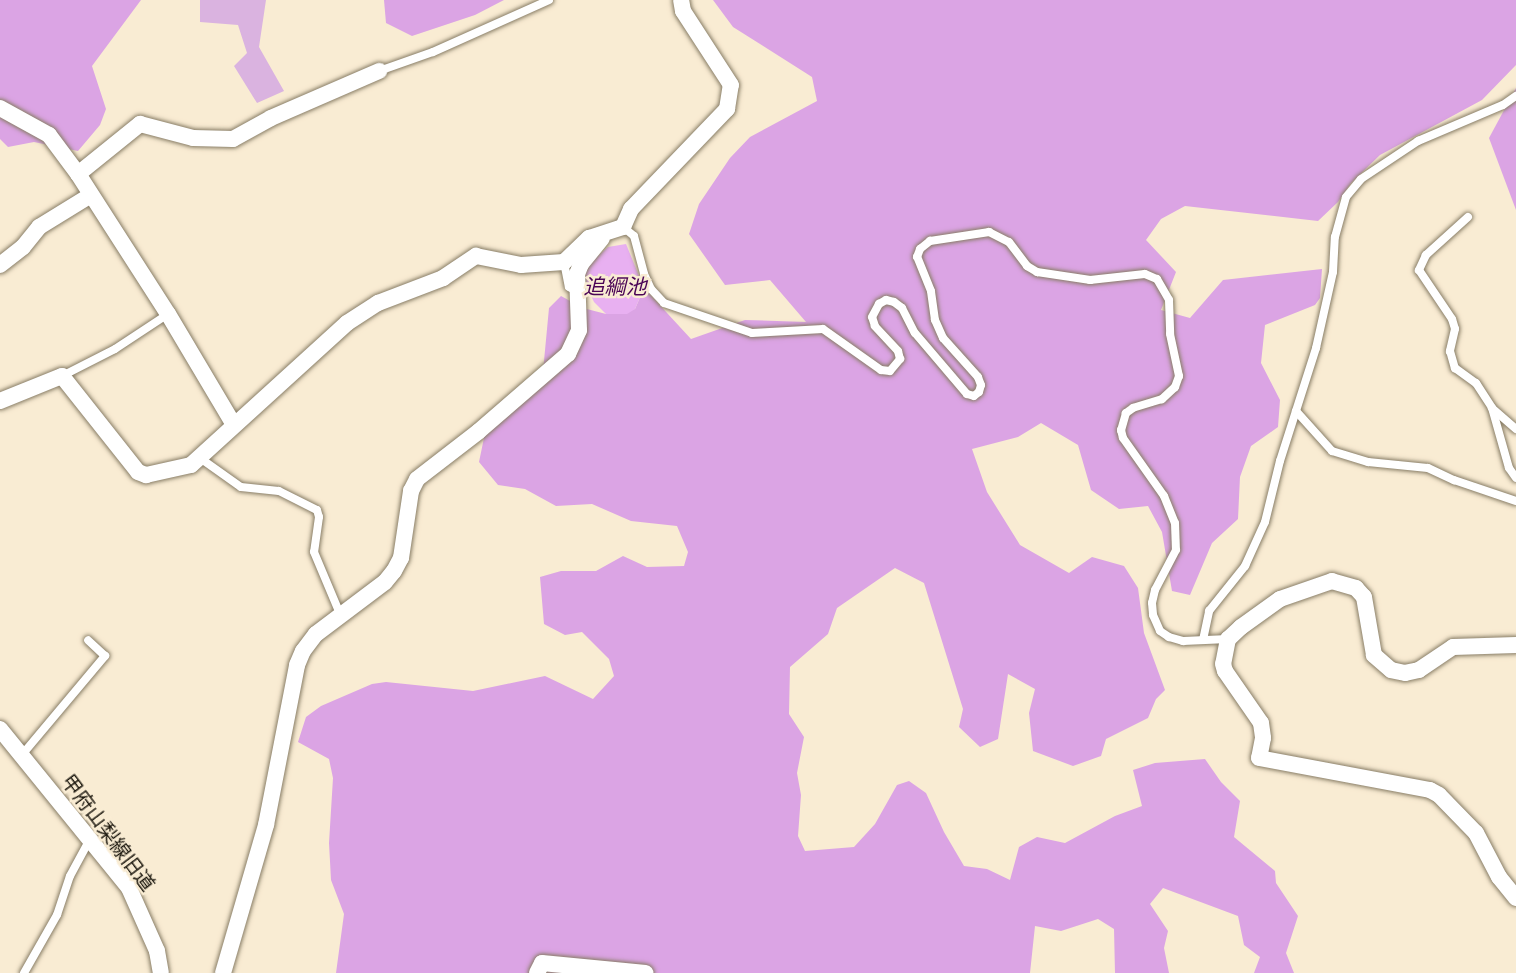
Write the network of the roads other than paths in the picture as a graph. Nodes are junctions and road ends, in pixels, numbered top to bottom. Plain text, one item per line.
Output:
1 (549, 0) edge
2 (681, 0) edge
3 (379, 71) joint
4 (1516, 96) edge
5 (0, 108) edge
6 (78, 174) junction
7 (91, 195) junction
8 (1468, 217) dead end
9 (623, 227) junction
10 (604, 235) junction
11 (564, 262) junction
12 (0, 265) edge
13 (578, 292) junction
14 (168, 314) junction
15 (62, 376) junction
16 (0, 401) edge
17 (1492, 408) junction
18 (1296, 411) junction
19 (234, 425) junction
20 (1516, 429) edge
21 (200, 458) junction
22 (1516, 478) edge
23 (1516, 501) edge
24 (340, 614) junction
25 (1228, 639) junction
26 (88, 640) dead end
27 (1203, 640) junction
28 (1516, 645) edge
29 (0, 729) edge
30 (21, 756) junction
31 (90, 839) junction
32 (1516, 898) edge
33 (24, 973) edge
34 (161, 973) edge
35 (223, 973) edge
36 (537, 973) edge
37 (646, 973) edge

1 - 3 lane
2 - 9 street
3 - 6 street
4 - 18 lane
5 - 6 street
6 - 7 street
7 - 12 street
7 - 14 street
8 - 17 lane
9 - 10 street
9 - 27 lane
10 - 11 street
10 - 13 street
11 - 13 lane
11 - 19 street
13 - 24 street
14 - 15 lane
14 - 19 street
15 - 16 street
15 - 21 street
17 - 20 lane
17 - 22 lane
18 - 23 lane
18 - 27 lane
19 - 21 street
21 - 24 lane
24 - 35 street
25 - 27 lane
25 - 28 street
25 - 32 street
26 - 30 lane
29 - 30 street, 甲府山梨線旧道
30 - 31 street, 甲府山梨線旧道
31 - 33 lane
31 - 34 street, 甲府山梨線旧道
36 - 37 street

